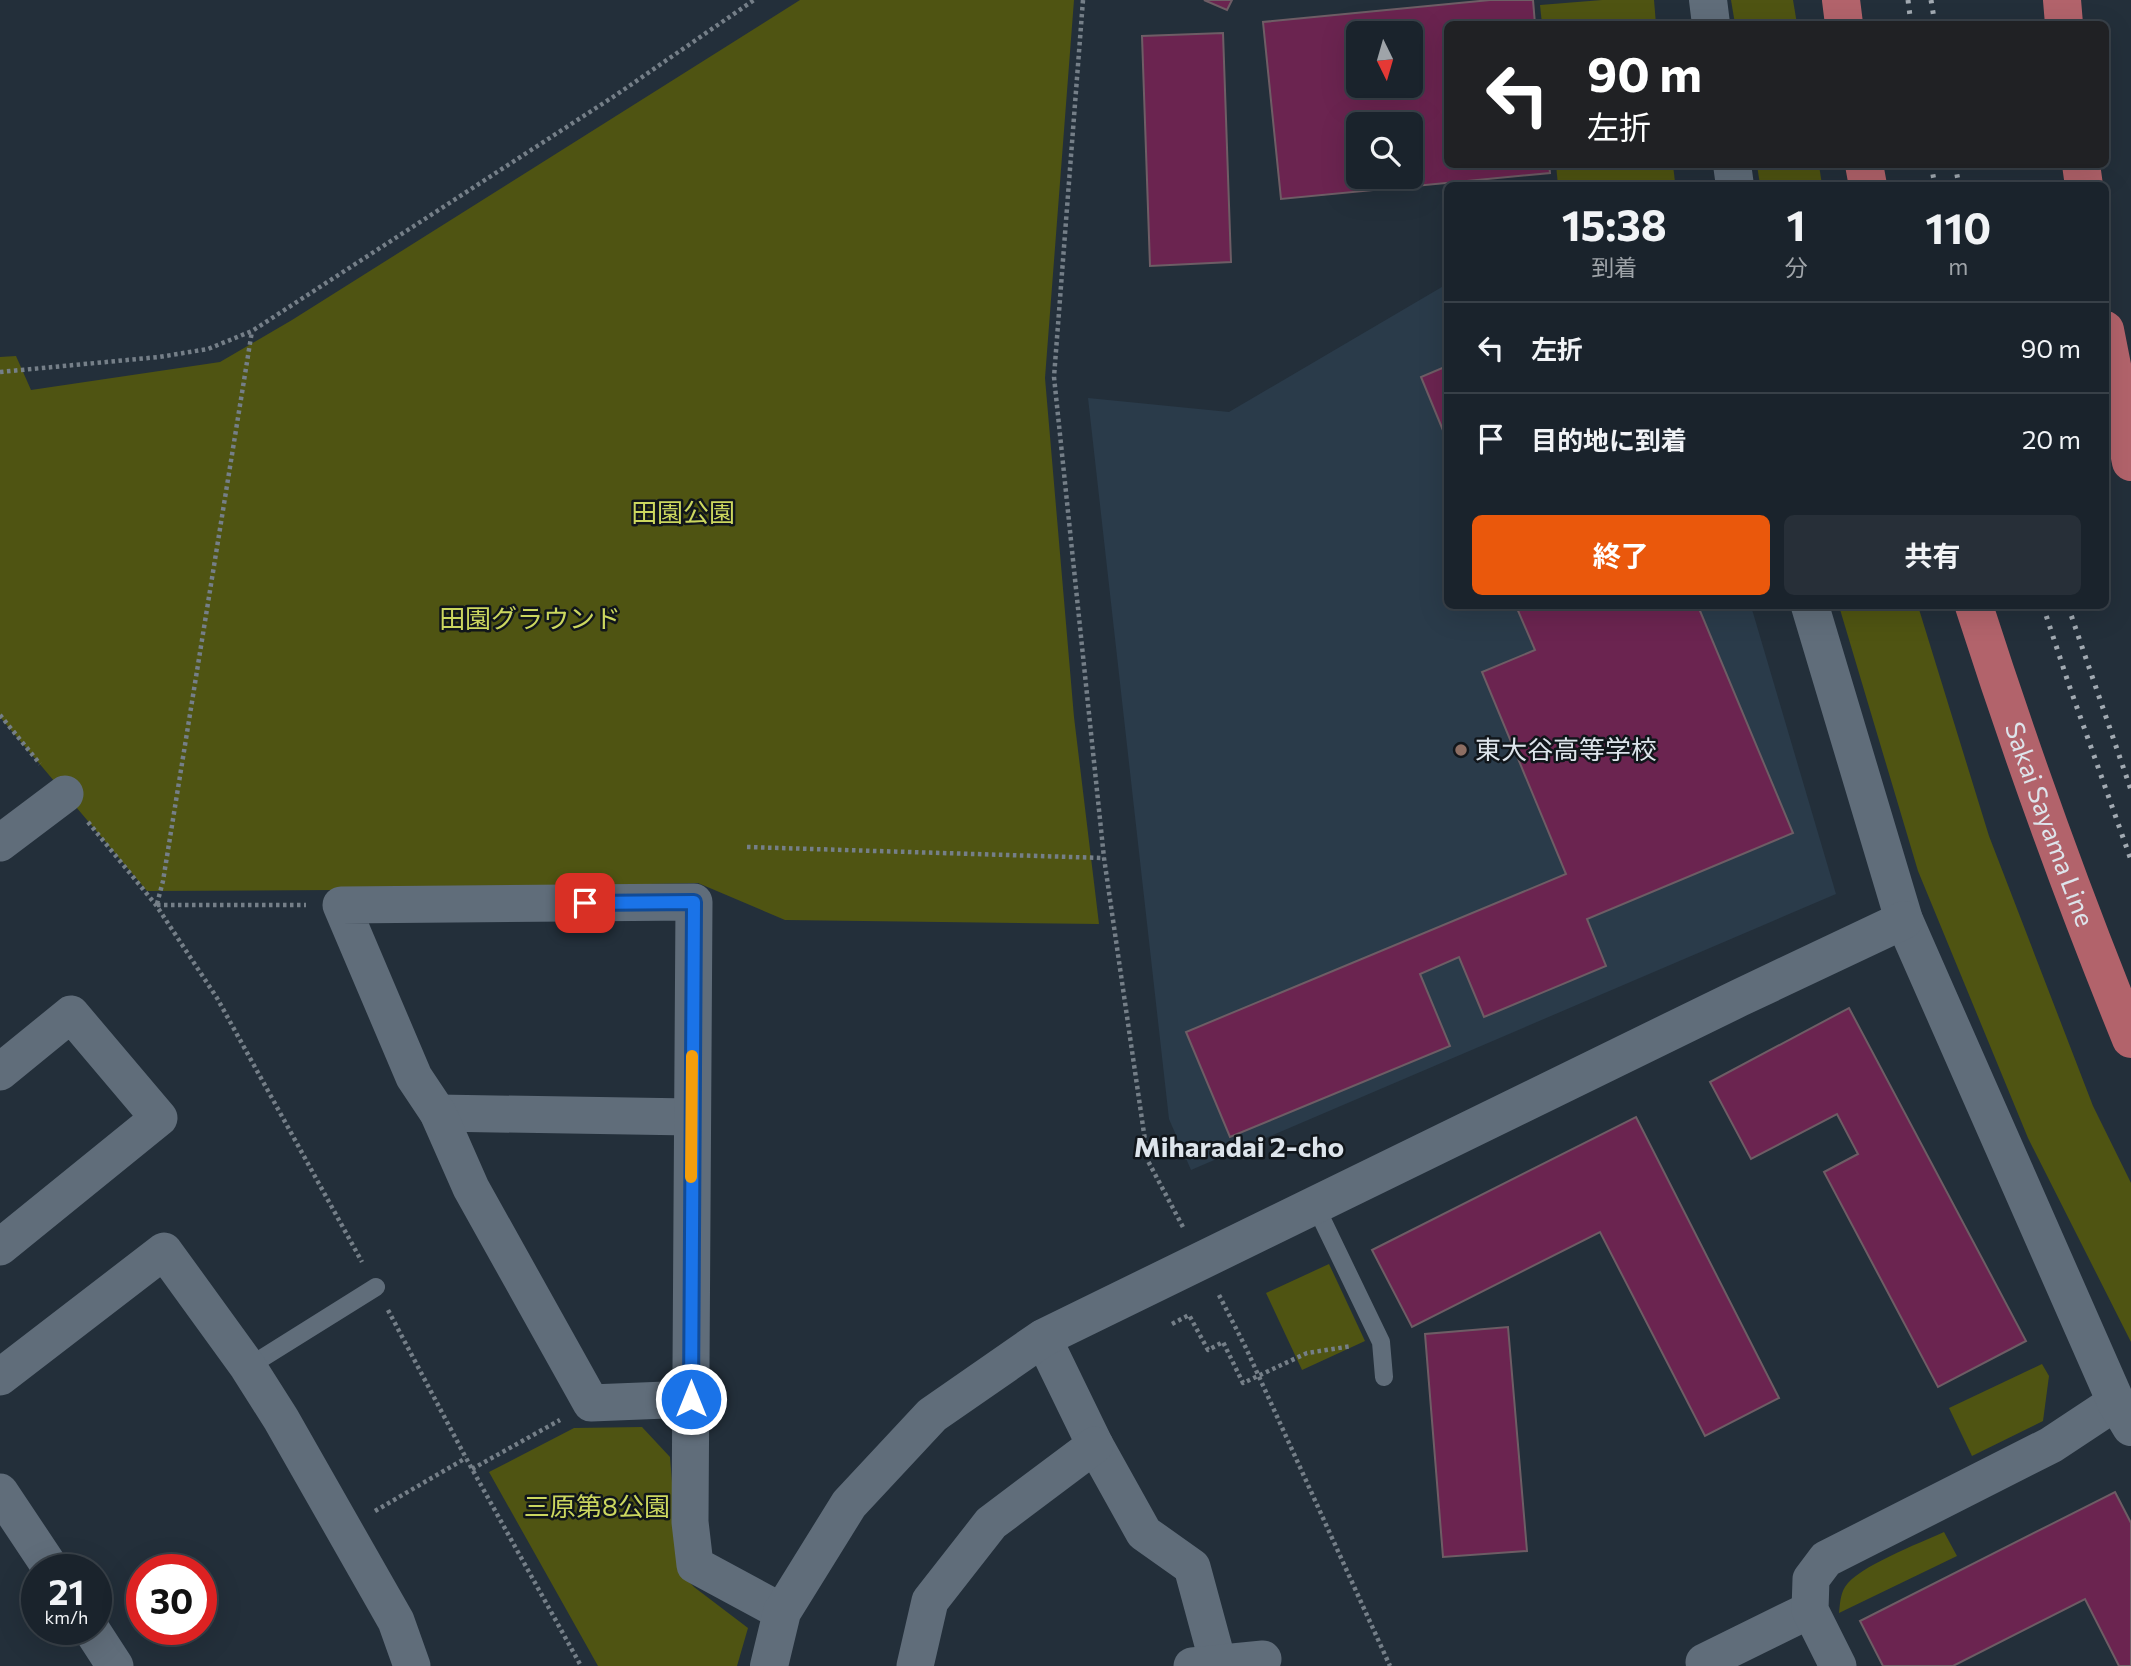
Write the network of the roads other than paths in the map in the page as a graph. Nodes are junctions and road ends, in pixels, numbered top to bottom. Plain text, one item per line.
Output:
1 (1708, 0) edge
2 (1841, 0) edge
3 (2062, 0) edge
4 (1711, 21) edge
5 (1844, 21) edge
6 (2064, 21) edge
7 (2109, 350) edge
8 (2131, 462) edge
9 (1811, 609) edge
10 (1975, 609) edge
11 (65, 794) dead end
12 (0, 843) edge
13 (1904, 920) junction
14 (2131, 1040) edge
15 (0, 1072) edge
16 (438, 1112) junction
17 (691, 1117) junction
18 (1315, 1205) junction
19 (0, 1247) edge
20 (376, 1287) dead end
21 (1043, 1338) junction
22 (248, 1367) junction
23 (0, 1377) edge
24 (1384, 1377) dead end
25 (691, 1399) junction
26 (2123, 1415) edge
27 (1096, 1445) junction
28 (0, 1492) edge
29 (41, 1554) edge
30 (1810, 1610) junction
31 (782, 1612) junction
32 (101, 1645) edge
33 (1263, 1659) dead end
34 (1205, 1664) edge
35 (115, 1666) edge
36 (412, 1666) edge
37 (769, 1666) edge
38 (915, 1666) edge
39 (1706, 1666) edge
40 (1838, 1666) edge

1 - 4 street
2 - 5 main road
3 - 6 main road
7 - 8 main road
9 - 13 street
10 - 14 main road, Sakai Sayama Line
11 - 12 street
13 - 18 street
13 - 26 street
15 - 19 street
16 - 17 street
16 - 17 street
16 - 25 street
17 - 25 street
18 - 21 street
18 - 24 lane
20 - 22 lane
21 - 27 street
21 - 31 street
22 - 23 street
22 - 36 street
25 - 31 street
26 - 30 street
27 - 34 street
27 - 38 street
28 - 29 street
30 - 39 street
30 - 40 street
31 - 37 street
32 - 35 street
33 - 34 street

